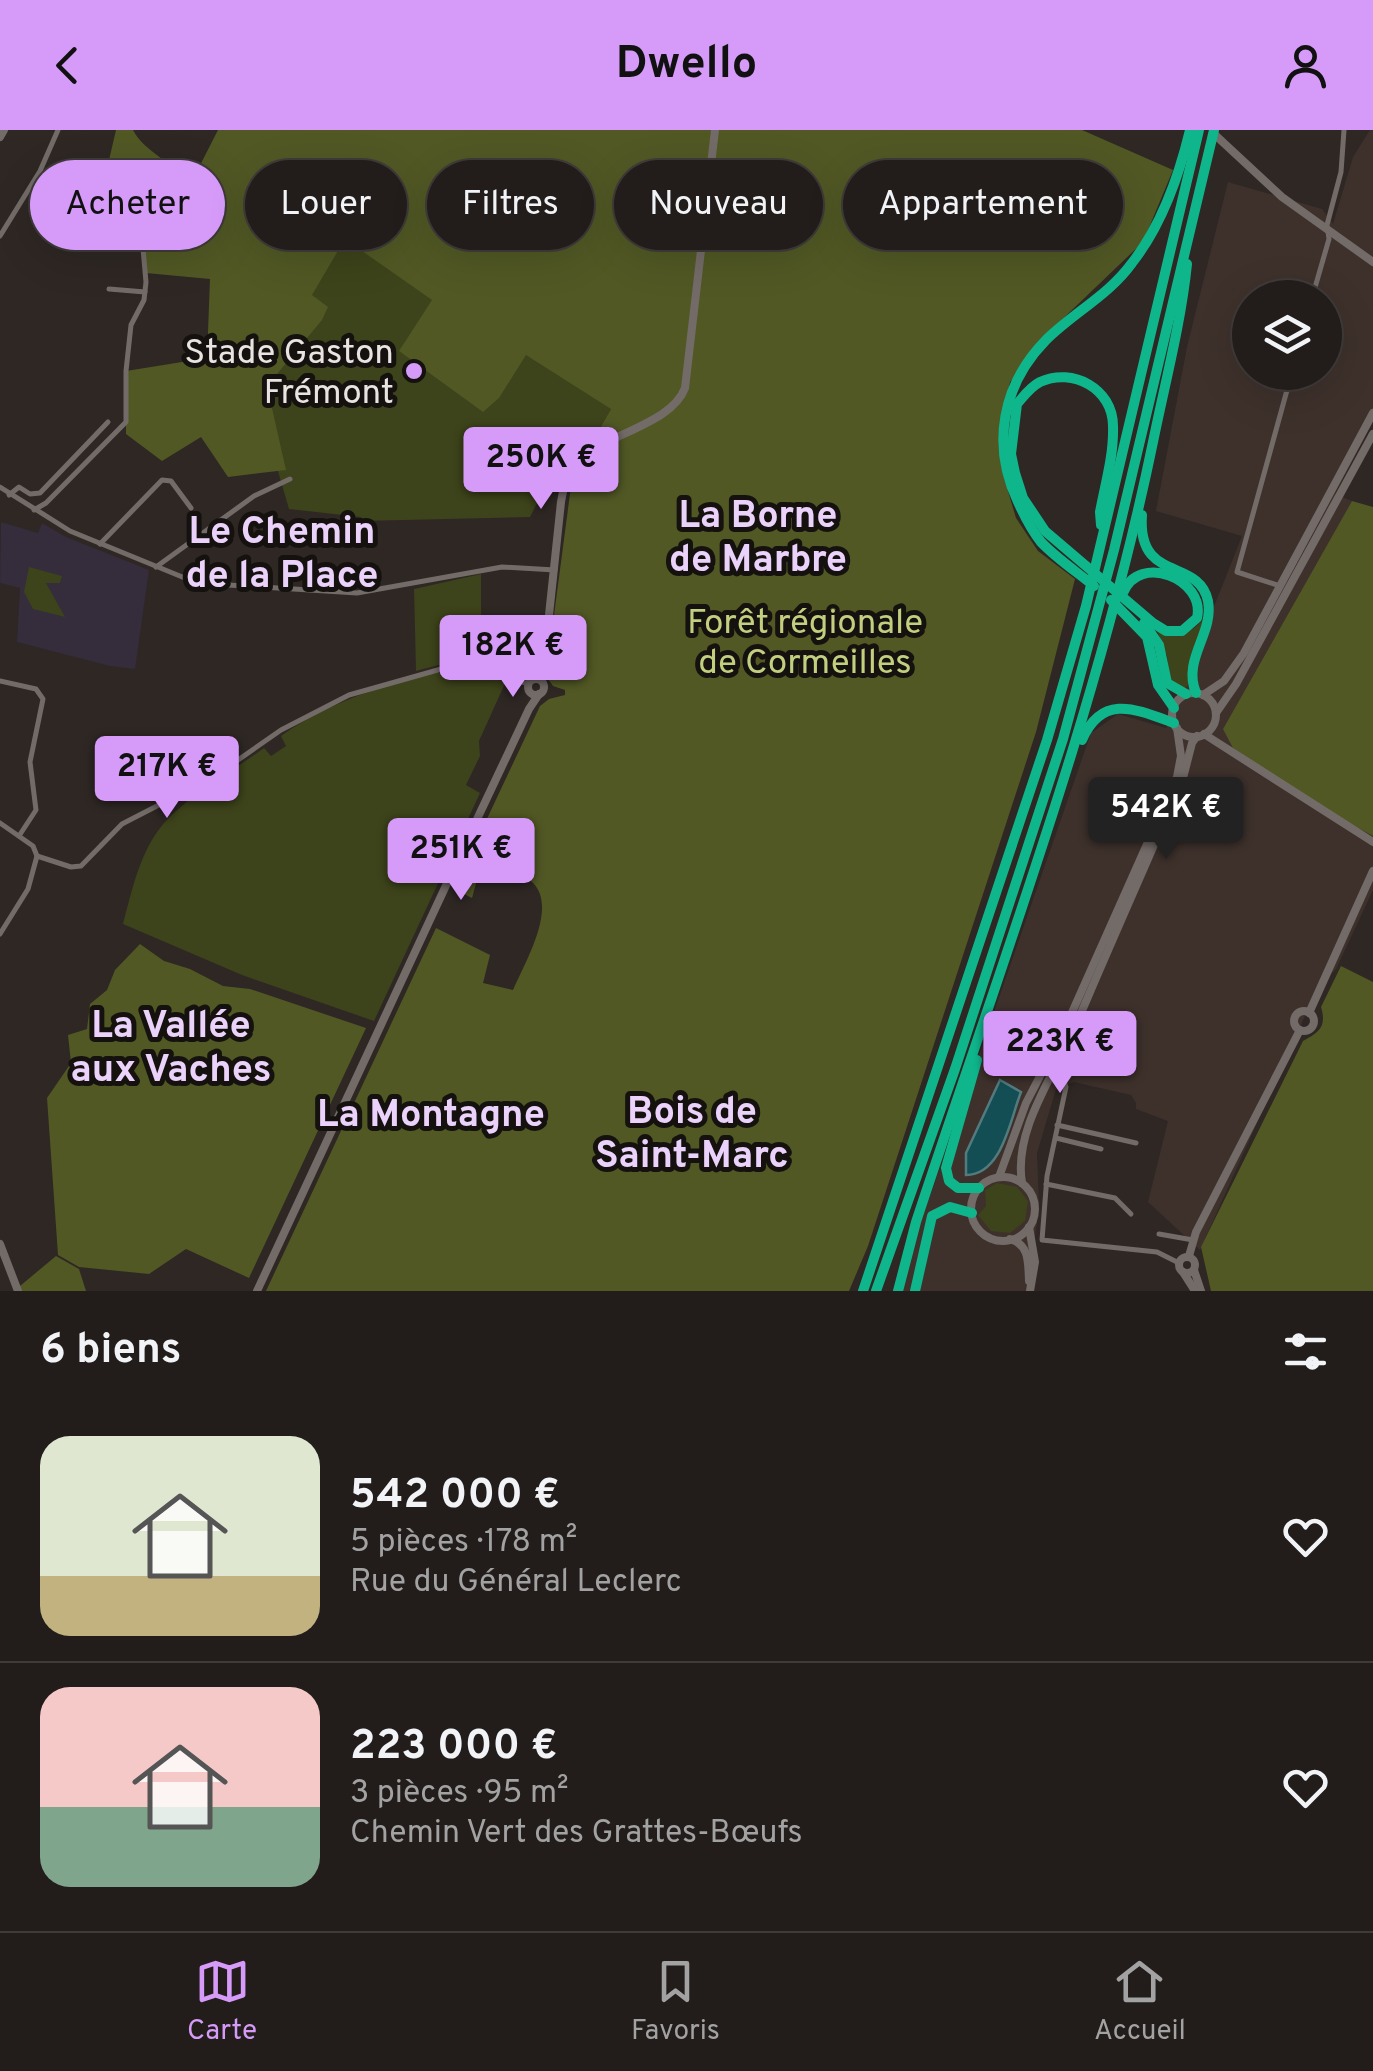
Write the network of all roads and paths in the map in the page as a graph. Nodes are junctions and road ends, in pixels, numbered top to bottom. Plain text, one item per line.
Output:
1 (4, 130) edge
2 (58, 130) edge
3 (715, 130) edge
4 (1190, 130) edge
5 (1199, 130) edge
6 (1212, 130) edge
7 (1344, 130) edge
8 (0, 137) edge
9 (1191, 225) junction
10 (1328, 230) junction
11 (0, 236) edge
12 (142, 250) edge
13 (1373, 262) edge
14 (1317, 280) edge
15 (109, 289) dead end
16 (145, 292) junction
17 (1287, 390) edge
18 (1373, 413) edge
19 (108, 422) dead end
20 (1373, 434) edge
21 (290, 479) dead end
22 (1145, 481) junction
23 (1, 490) edge
24 (10, 494) junction
25 (190, 508) dead end
26 (34, 510) junction
27 (1102, 536) junction
28 (100, 544) junction
29 (1061, 552) junction
30 (156, 568) junction
31 (555, 570) junction
32 (1284, 588) junction
33 (1127, 608) junction
34 (1098, 665) junction
35 (0, 681) edge
36 (534, 686) junction
37 (1195, 694) junction
38 (1174, 708) junction
39 (1215, 717) junction
40 (1176, 725) junction
41 (1201, 735) junction
42 (1231, 752) junction
43 (1054, 815) junction
44 (0, 823) edge
45 (19, 836) junction
46 (1373, 842) edge
47 (37, 856) junction
48 (1373, 871) edge
49 (0, 934) edge
50 (994, 996) junction
51 (1309, 1012) junction
52 (1300, 1030) junction
53 (1054, 1079) dead end
54 (1057, 1125) junction
55 (1054, 1138) junction
56 (1136, 1143) dead end
57 (1102, 1149) dead end
58 (1000, 1177) junction
59 (1022, 1183) junction
60 (1046, 1184) junction
61 (979, 1188) junction
62 (972, 1213) junction
63 (1131, 1214) dead end
64 (1029, 1226) junction
65 (1159, 1234) dead end
66 (1010, 1240) junction
67 (1193, 1240) junction
68 (0, 1244) edge
69 (1189, 1256) junction
70 (1181, 1267) junction
71 (1194, 1270) junction
72 (18, 1291) edge
73 (258, 1291) edge
74 (863, 1291) edge
75 (876, 1291) edge
76 (898, 1291) edge
77 (915, 1291) edge
78 (1029, 1291) edge
79 (1198, 1291) edge

1 - 8 main road
2 - 11 street
3 - 31 main road
4 - 29 highway
5 - 27 highway
6 - 9 highway
6 - 10 main road
7 - 10 street
9 - 22 highway
9 - 75 highway
10 - 13 main road
10 - 14 street
12 - 16 street
15 - 16 street
16 - 26 street
17 - 32 street
18 - 32 main road
19 - 24 street
20 - 32 main road
21 - 30 street
22 - 34 highway
22 - 37 highway
23 - 24 street
24 - 26 street
25 - 28 street
26 - 28 street
27 - 29 highway
27 - 74 highway
28 - 30 street
29 - 33 highway
30 - 31 street
31 - 36 main road
32 - 37 main road
32 - 39 main road
33 - 34 highway
33 - 37 highway
33 - 38 highway
34 - 43 highway
35 - 45 street
36 - 47 street
36 - 73 main road
37 - 38 main road
37 - 39 main road
38 - 40 main road
39 - 41 main road
39 - 42 main road
40 - 41 main road
40 - 43 highway
40 - 58 main road
41 - 42 main road
41 - 59 main road
42 - 46 main road
43 - 50 highway
44 - 45 street
45 - 47 street
47 - 49 street
48 - 51 main road
50 - 61 highway
50 - 76 highway
51 - 52 main road
51 - 52 main road
52 - 67 main road
53 - 54 street
54 - 55 street
54 - 56 street
55 - 57 street
55 - 60 street
58 - 59 main road
58 - 61 main road
59 - 64 main road
60 - 63 street
60 - 70 street
61 - 62 main road
62 - 66 main road
62 - 77 highway
64 - 66 main road
64 - 78 main road
65 - 67 street
66 - 78 main road
67 - 69 main road
68 - 72 main road
69 - 70 main road
69 - 71 main road
70 - 71 main road
70 - 79 main road
71 - 79 main road

